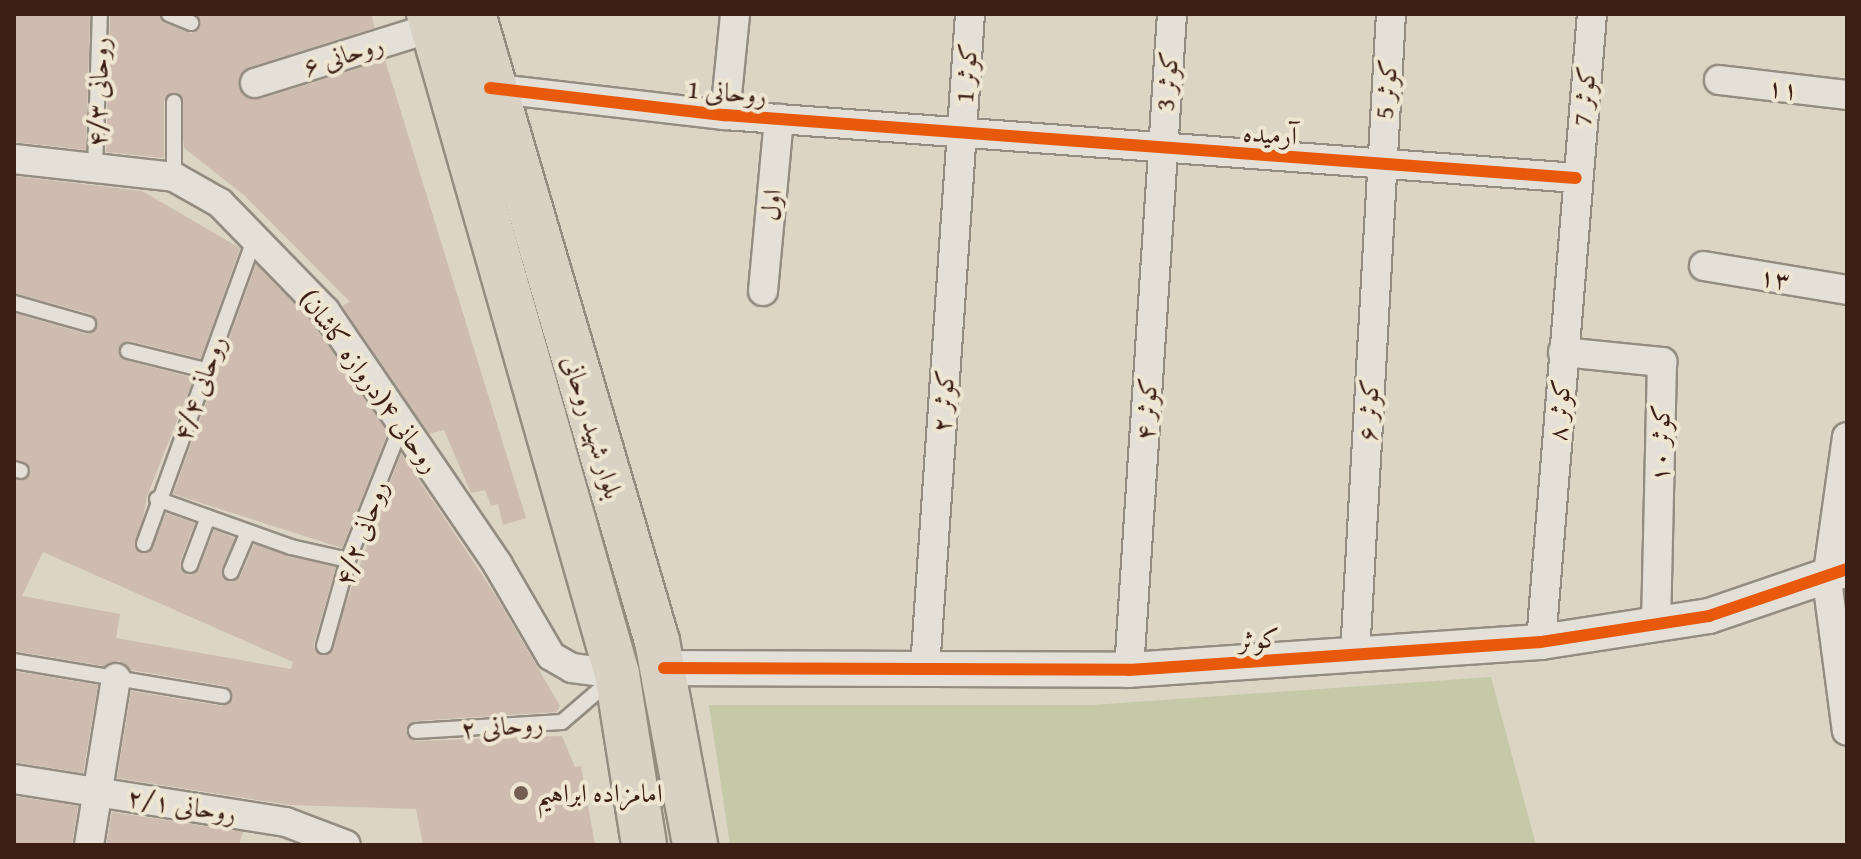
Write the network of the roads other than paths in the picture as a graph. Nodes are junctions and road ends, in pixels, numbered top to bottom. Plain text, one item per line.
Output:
1 (100, 14) edge
2 (169, 14) edge
3 (473, 14) edge
4 (735, 14) edge
5 (970, 14) edge
6 (1172, 14) edge
7 (1391, 14) edge
8 (1592, 14) edge
9 (430, 21) edge
10 (191, 23) dead end
11 (1719, 80) dead end
12 (255, 83) dead end
13 (490, 88) junction
14 (1847, 95) edge
15 (174, 102) dead end
16 (725, 115) junction
17 (779, 119) junction
18 (961, 132) junction
19 (1162, 148) junction
20 (14, 159) edge
21 (1382, 165) junction
22 (95, 169) junction
23 (174, 177) junction
24 (1576, 178) junction
25 (256, 234) junction
26 (1704, 266) dead end
27 (1847, 290) edge
28 (763, 291) dead end
29 (14, 303) edge
30 (88, 324) dead end
31 (128, 351) dead end
32 (1563, 352) junction
33 (205, 370) junction
34 (403, 422) junction
35 (1847, 437) edge
36 (157, 499) junction
37 (208, 517) junction
38 (248, 532) junction
39 (144, 544) dead end
40 (348, 560) junction
41 (190, 565) dead end
42 (231, 572) dead end
43 (1837, 575) edge
44 (1656, 624) junction
45 (1541, 642) junction
46 (324, 646) dead end
47 (1355, 655) junction
48 (14, 661) edge
49 (664, 668) junction
50 (925, 669) junction
51 (1129, 670) junction
52 (617, 674) junction
53 (116, 678) junction
54 (223, 696) dead end
55 (416, 731) dead end
56 (1847, 731) edge
57 (14, 779) edge
58 (97, 792) junction
59 (89, 845) edge
60 (346, 845) edge
61 (644, 845) edge
62 (695, 845) edge

1 - 22 lane, روحانی ۴/۳
2 - 10 lane
3 - 13 main road, بلوار شهید روحانی
4 - 16 street
5 - 18 street, کوثر 1
6 - 19 street, کوثر 3
7 - 21 street, کوثر 5
8 - 24 street, کوثر 7
9 - 12 street, روحانی ۶
9 - 52 main road, بلوار شهید روحانی
11 - 14 street, ۱۱
13 - 16 street, روحانی 1
13 - 49 main road, بلوار شهید روحانی
15 - 23 lane
16 - 17 street, روحانی 1
17 - 18 street, روحانی 1
17 - 28 street, اول
18 - 19 street, آرمیده
18 - 50 street, کوثر ۲
19 - 21 street, آرمیده
19 - 51 street, کوثر ۴
20 - 22 street, روحانی ۴(دروازه کاشان)
21 - 24 street, آرمیده
21 - 47 street, کوثر ۶
22 - 23 street, روحانی ۴(دروازه کاشان)
23 - 25 street, روحانی ۴(دروازه کاشان)
24 - 32 street, کوثر ۸
25 - 33 lane, روحانی ۴/۴
25 - 34 street, روحانی ۴(دروازه کاشان)
26 - 27 street, ۱۳
29 - 30 lane
31 - 33 lane
32 - 44 street, کوثر ۱۰
32 - 45 street, کوثر ۸
33 - 36 lane, روحانی ۴/۴
34 - 40 lane, روحانی ۴/۲
34 - 52 street, روحانی ۴(دروازه کاشان)
35 - 43 street
36 - 37 lane
36 - 39 lane, روحانی ۴/۴
37 - 38 lane
37 - 41 lane
38 - 40 lane
38 - 42 lane
40 - 46 lane, روحانی ۴/۲
43 - 44 street, کوثر
43 - 56 street
44 - 45 street, کوثر
45 - 47 street, کوثر
47 - 51 street, کوثر
48 - 53 lane
49 - 50 street, کوثر
49 - 52 main road
49 - 62 main road, بلوار شهید روحانی
50 - 51 street, کوثر
52 - 55 lane, روحانی ۲
52 - 61 main road, بلوار شهید روحانی
53 - 54 lane
53 - 58 street
57 - 58 street, روحانی ۲/۱
58 - 59 street
58 - 60 street, روحانی ۲/۱

